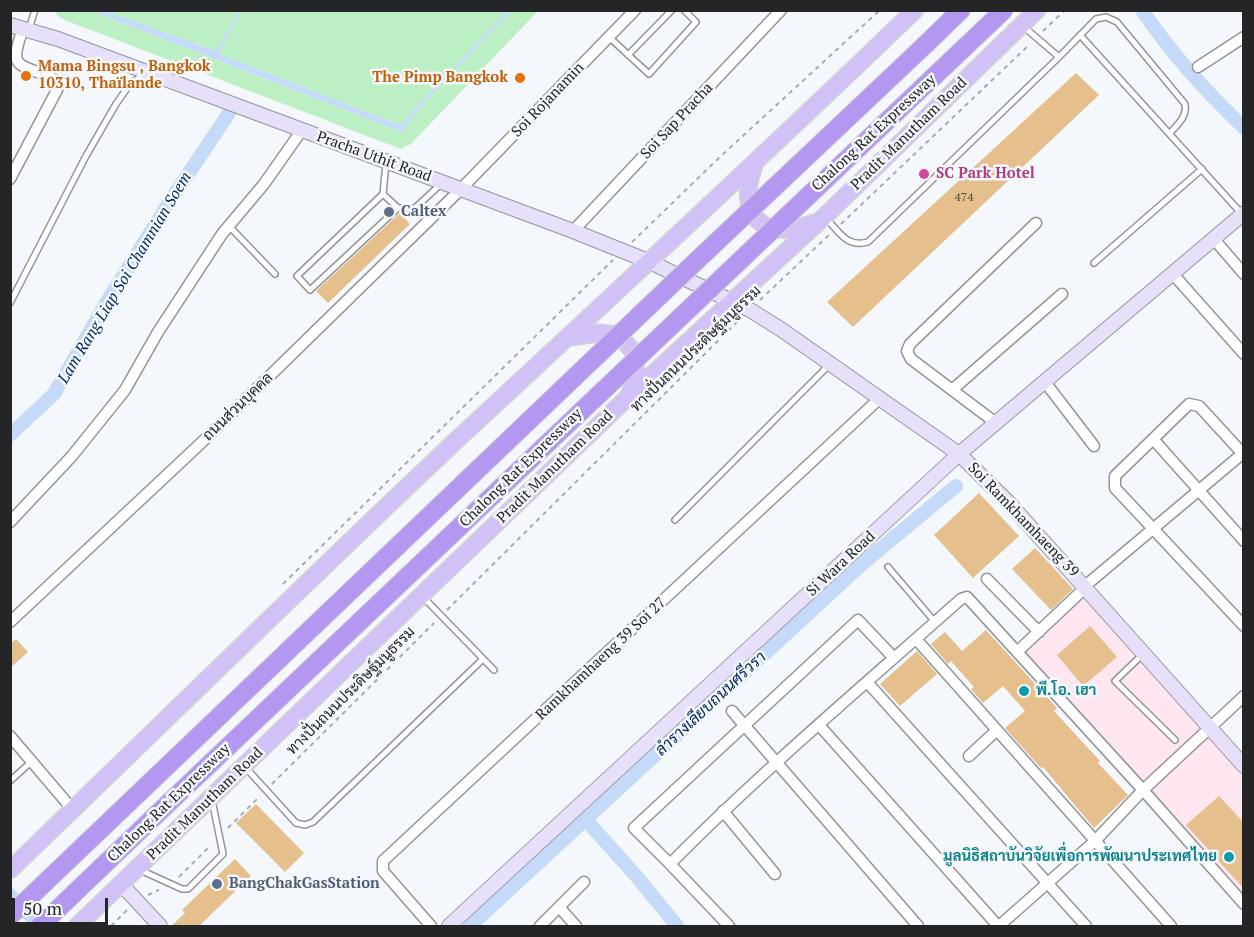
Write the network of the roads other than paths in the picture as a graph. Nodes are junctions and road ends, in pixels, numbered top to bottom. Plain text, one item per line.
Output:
1 (35, 10) edge
2 (635, 10) edge
3 (672, 10) edge
4 (684, 10) edge
5 (781, 10) edge
6 (961, 10) edge
7 (1004, 10) edge
8 (1037, 10) edge
9 (909, 13) edge
10 (1022, 25) junction
11 (21, 28) edge
12 (1080, 35) junction
13 (609, 37) junction
14 (1244, 38) edge
15 (628, 55) junction
16 (1059, 57) junction
17 (1198, 67) dead end
18 (147, 72) junction
19 (302, 130) junction
20 (1170, 133) junction
21 (756, 160) junction
22 (386, 161) junction
23 (1202, 169) junction
24 (10, 179) edge
25 (444, 182) junction
26 (461, 189) junction
27 (383, 194) junction
28 (398, 208) junction
29 (1243, 214) edge
30 (827, 222) junction
31 (1036, 223) dead end
32 (229, 226) junction
33 (573, 231) junction
34 (1213, 238) junction
35 (648, 261) junction
36 (1094, 263) dead end
37 (1172, 273) junction
38 (275, 274) dead end
39 (1244, 274) edge
40 (1062, 294) dead end
41 (732, 301) junction
42 (10, 303) edge
43 (570, 337) junction
44 (1244, 354) edge
45 (830, 364) junction
46 (1045, 382) junction
47 (952, 390) junction
48 (629, 396) junction
49 (879, 399) junction
50 (996, 423) junction
51 (1154, 439) junction
52 (1094, 446) dead end
53 (959, 454) junction
54 (1243, 455) edge
55 (1198, 490) junction
56 (675, 520) dead end
57 (10, 522) edge
58 (1153, 528) junction
59 (1244, 541) edge
60 (888, 567) dead end
61 (987, 579) dead end
62 (1086, 587) junction
63 (422, 596) junction
64 (935, 621) junction
65 (10, 622) edge
66 (1244, 626) edge
67 (1039, 632) junction
68 (916, 639) junction
69 (1017, 652) junction
70 (1144, 653) junction
71 (894, 657) junction
72 (483, 658) junction
73 (494, 670) dead end
74 (867, 682) junction
75 (1244, 696) edge
76 (732, 711) dead end
77 (745, 725) junction
78 (819, 725) junction
79 (1209, 727) junction
80 (997, 730) junction
81 (10, 736) edge
82 (1175, 740) dead end
83 (969, 756) dead end
84 (32, 761) junction
85 (778, 763) junction
86 (245, 766) junction
87 (1244, 766) edge
88 (10, 781) edge
89 (1143, 790) junction
90 (211, 798) junction
91 (73, 810) junction
92 (723, 811) junction
93 (1095, 841) junction
94 (670, 864) junction
95 (138, 869) junction
96 (10, 870) edge
97 (775, 874) dead end
98 (584, 882) dead end
99 (121, 884) junction
100 (1047, 884) junction
101 (1244, 904) edge
102 (559, 907) junction
103 (10, 916) edge
104 (40, 927) edge
105 (77, 927) edge
106 (160, 927) edge
107 (431, 927) edge
108 (449, 927) edge
109 (540, 927) edge
110 (576, 927) edge
111 (729, 927) edge
112 (918, 927) edge
113 (999, 927) edge
114 (1086, 927) edge
115 (1171, 927) edge

1 - 11 lane
2 - 13 street, Soi Rojanamin
3 - 15 lane
4 - 15 lane
5 - 33 street, Soi Sap Pracha
6 - 103 highway, Chalong Rat Expressway, bridge
7 - 104 highway, Chalong Rat Expressway, bridge
8 - 10 main road, Pradit Manutham Road
9 - 21 main road
10 - 16 lane
10 - 30 main road, Pradit Manutham Road
11 - 18 main road, Pracha Uthit Road
11 - 24 street
12 - 16 lane
12 - 20 lane
12 - 20 lane
13 - 15 lane
13 - 26 street, Soi Rojanamin
14 - 17 street
16 - 30 lane
18 - 19 main road, Pracha Uthit Road
18 - 42 lane
19 - 22 main road, Pracha Uthit Road
19 - 32 street
20 - 23 lane
21 - 30 main road
21 - 35 main road
22 - 25 main road, Pracha Uthit Road
22 - 27 lane
23 - 29 lane
23 - 36 lane
25 - 26 main road, Pracha Uthit Road
25 - 28 lane
26 - 33 main road, Pracha Uthit Road
26 - 65 street, ถนนส่วนบุคคล
27 - 28 lane
27 - 28 lane
29 - 34 main road, Si Wara Road
30 - 41 main road, Pradit Manutham Road
31 - 47 street
32 - 38 lane
32 - 57 street
33 - 35 main road, Pracha Uthit Road
34 - 37 main road, Si Wara Road
34 - 39 street
35 - 41 main road, Pracha Uthit Road
35 - 43 main road
37 - 44 street
37 - 46 main road, Si Wara Road
40 - 47 street
41 - 45 main road, Soi Ramkhamhaeng 39
41 - 48 main road, Pradit Manutham Road
43 - 48 main road
43 - 91 main road
45 - 49 main road, Soi Ramkhamhaeng 39
45 - 56 lane
46 - 50 main road, Si Wara Road
46 - 52 street
47 - 50 street
48 - 63 main road, Pradit Manutham Road
49 - 53 main road, Soi Ramkhamhaeng 39
49 - 107 street, Ramkhamhaeng 39 Soi 27
50 - 53 main road, Si Wara Road
51 - 54 street
51 - 55 street
51 - 58 street
53 - 62 main road, Soi Ramkhamhaeng 39
53 - 108 main road, Si Wara Road
54 - 55 street
55 - 58 street
55 - 59 street
58 - 62 street
58 - 66 street
60 - 64 lane
61 - 67 street
62 - 67 street
62 - 70 main road, Soi Ramkhamhaeng 39
63 - 72 lane
63 - 86 main road, Pradit Manutham Road
64 - 68 street
64 - 69 street
67 - 69 street
68 - 71 street
68 - 80 street
69 - 89 street
70 - 79 main road, Soi Ramkhamhaeng 39
70 - 82 lane
71 - 74 street
71 - 77 street
72 - 73 lane
72 - 86 lane
74 - 78 street
74 - 100 street
75 - 79 street
76 - 77 street
77 - 85 street
77 - 94 street
78 - 85 street
78 - 113 street
79 - 87 main road, Soi Ramkhamhaeng 39
79 - 89 street
80 - 83 street
80 - 93 street
81 - 84 street
84 - 88 lane
84 - 91 street
85 - 92 street
85 - 112 street
86 - 90 main road, Pradit Manutham Road
89 - 93 street
89 - 101 street
90 - 95 main road, Pradit Manutham Road
90 - 95 lane
91 - 96 main road
92 - 94 street
92 - 97 street
93 - 100 street
93 - 115 street
94 - 111 street
95 - 99 main road, Pradit Manutham Road
98 - 102 street
99 - 105 main road, Pradit Manutham Road
99 - 106 main road
100 - 113 street
100 - 114 street
102 - 109 street
102 - 110 street

